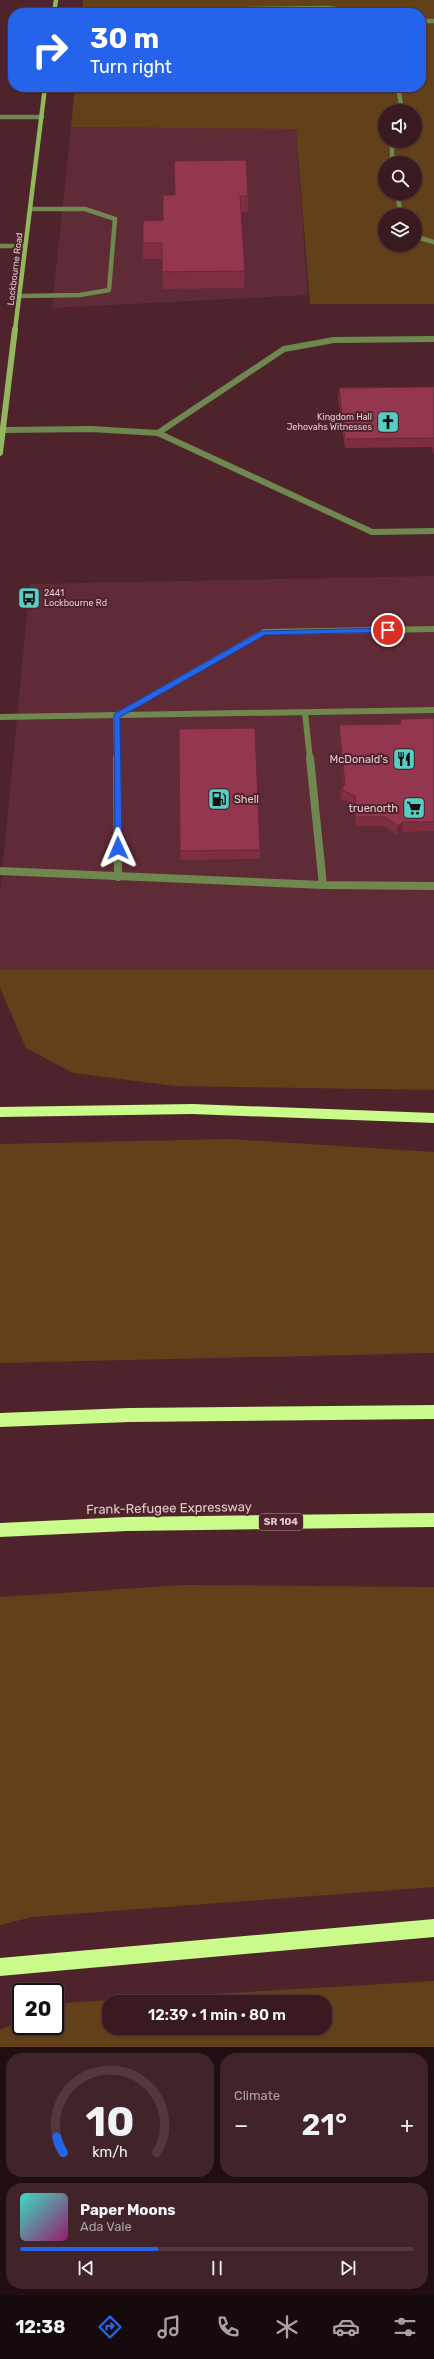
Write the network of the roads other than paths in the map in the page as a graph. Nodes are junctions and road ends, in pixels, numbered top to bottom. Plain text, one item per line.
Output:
1 (44, 92) edge
2 (399, 92) edge
3 (401, 104) edge
4 (0, 117) edge
5 (42, 117) junction
6 (31, 209) junction
7 (422, 239) edge
8 (434, 242) edge
9 (0, 246) edge
10 (25, 246) junction
11 (20, 296) junction
12 (434, 339) edge
13 (4, 430) junction
14 (158, 433) junction
15 (0, 454) edge
16 (434, 531) edge
17 (434, 629) edge
18 (434, 710) edge
19 (305, 713) junction
20 (116, 716) junction
21 (0, 717) edge
22 (0, 871) edge
23 (118, 877) junction
24 (323, 885) junction
25 (434, 886) edge
26 (0, 1112) edge
27 (434, 1118) edge
28 (434, 1412) edge
29 (0, 1420) edge
30 (434, 1520) edge
31 (0, 1530) edge
32 (434, 1928) edge
33 (0, 1967) edge

1 - 5 main road, Lockbourne Road
2 - 3 street
4 - 5 street
5 - 6 main road, Lockbourne Road
6 - 10 main road, Lockbourne Road
6 - 11 street
7 - 8 street
9 - 10 street
10 - 11 main road, Lockbourne Road
11 - 13 main road, Lockbourne Road
12 - 14 street
13 - 14 street
13 - 15 main road, Lockbourne Road
14 - 16 street
17 - 20 street
18 - 19 street
19 - 20 street
19 - 24 street
20 - 21 street
20 - 23 street
22 - 23 street
23 - 24 street
24 - 25 street
26 - 27 highway
28 - 29 highway
30 - 31 highway, Frank-Refugee Expressway / SR 104
32 - 33 highway

